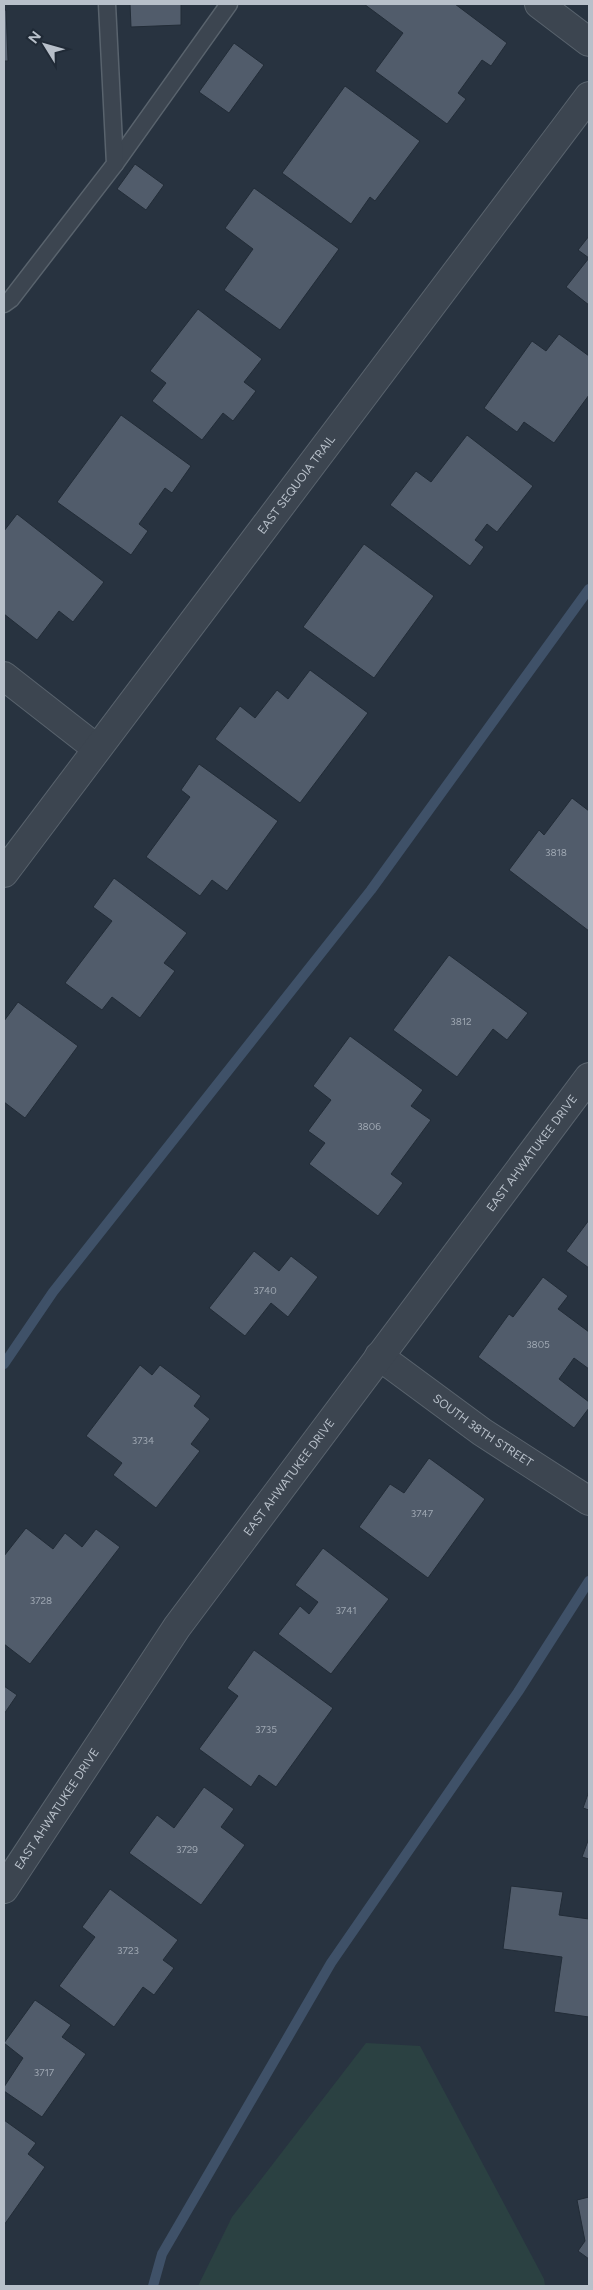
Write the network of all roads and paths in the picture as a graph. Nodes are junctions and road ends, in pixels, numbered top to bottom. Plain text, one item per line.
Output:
1 (107, 4) edge
2 (229, 4) edge
3 (539, 4) edge
4 (589, 42) edge
5 (589, 96) edge
6 (114, 164) junction
7 (4, 304) edge
8 (4, 676) edge
9 (96, 748) junction
10 (4, 873) edge
11 (589, 1077) edge
12 (379, 1356) junction
13 (589, 1501) edge
14 (4, 1889) edge

1 - 6 lane
2 - 6 lane
3 - 4 street
5 - 9 street, EAST SEQUOIA TRAIL
6 - 7 lane
8 - 9 street
9 - 10 street, EAST SEQUOIA TRAIL
11 - 12 street, EAST AHWATUKEE DRIVE
12 - 13 street, SOUTH 38TH STREET
12 - 14 street, EAST AHWATUKEE DRIVE

